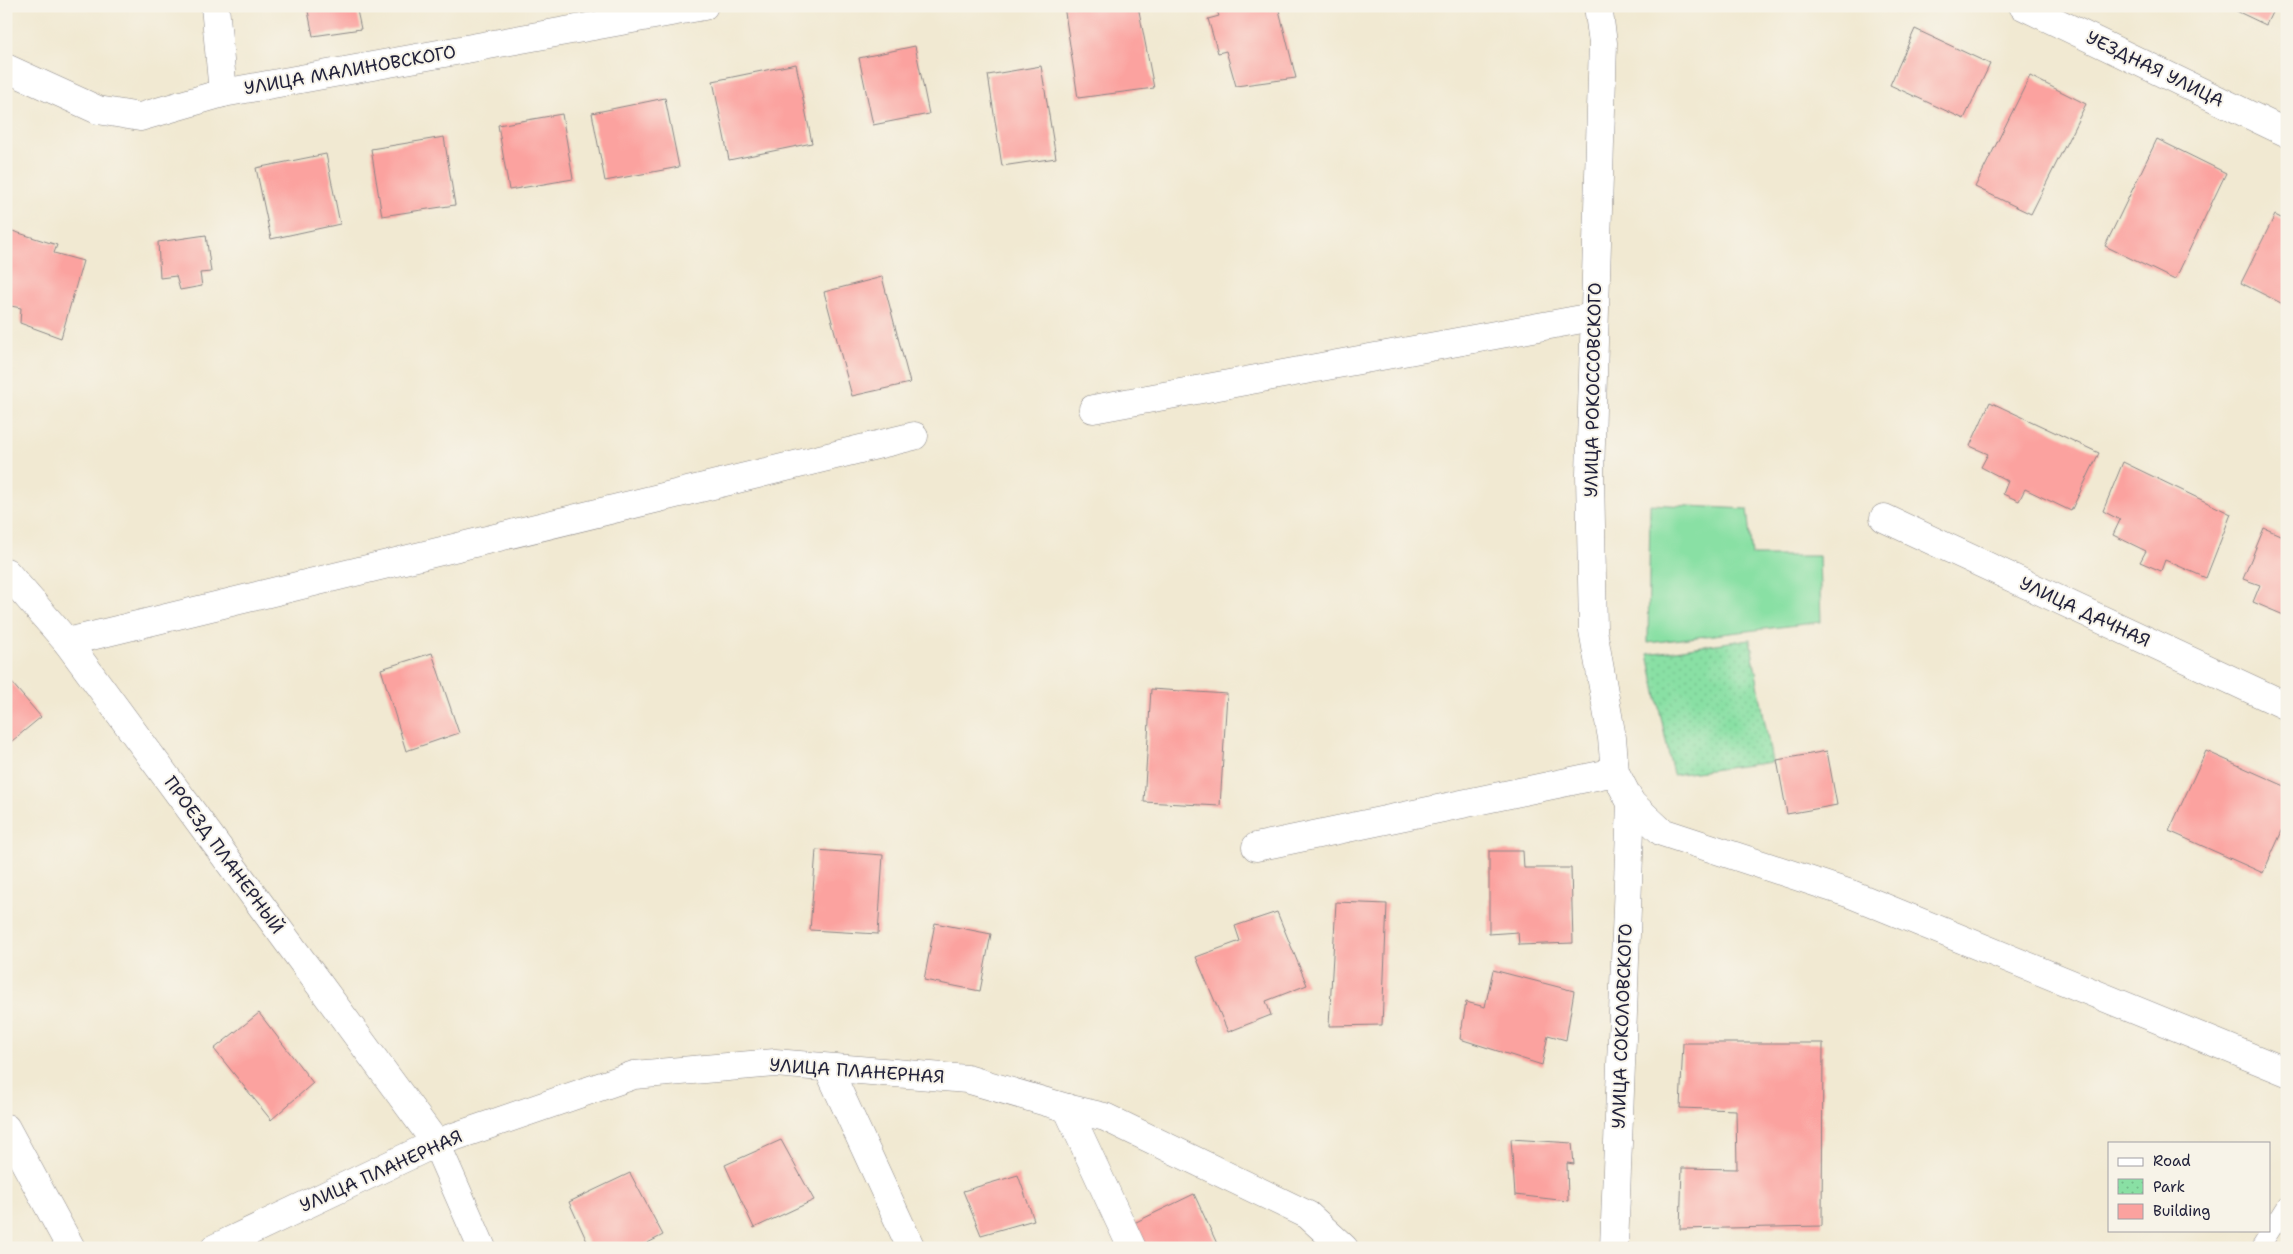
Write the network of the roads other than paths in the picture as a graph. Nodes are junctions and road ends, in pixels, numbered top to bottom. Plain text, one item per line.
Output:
1 (215, 6) edge
2 (704, 6) edge
3 (1598, 6) edge
4 (2023, 6) edge
5 (677, 9) edge
6 (6, 68) edge
7 (223, 93) junction
8 (2287, 133) edge
9 (1593, 317) junction
10 (1093, 409) dead end
11 (914, 436) dead end
12 (1884, 518) dead end
13 (6, 572) edge
14 (67, 642) junction
15 (2287, 706) edge
16 (1616, 772) junction
17 (1631, 803) junction
18 (1256, 847) dead end
19 (828, 1068) junction
20 (2287, 1072) edge
21 (1067, 1108) junction
22 (6, 1128) edge
23 (436, 1142) junction
24 (2287, 1205) edge
25 (70, 1248) edge
26 (216, 1248) edge
27 (482, 1248) edge
28 (911, 1248) edge
29 (1132, 1248) edge
30 (1344, 1248) edge
31 (1614, 1248) edge
32 (2260, 1248) edge

1 - 7 street
2 - 5 street, УЛИЦА МАЛИНОВСКОГО
3 - 9 street, УЛИЦА РОКОССОВСКОГО
4 - 8 street, УЕЗДНАЯ УЛИЦА
5 - 7 street, УЛИЦА МАЛИНОВСКОГО
6 - 7 street, УЛИЦА МАЛИНОВСКОГО
9 - 10 street
9 - 16 street, УЛИЦА РОКОССОВСКОГО
11 - 14 street
12 - 15 street, УЛИЦА ДАЧНАЯ
13 - 14 street, ПРОЕЗД ПЛАНЕРНЫЙ
14 - 23 street, ПРОЕЗД ПЛАНЕРНЫЙ
16 - 17 street, УЛИЦА СОКОЛОВСКОГО
16 - 18 street
17 - 20 street, УЛИЦА СОКОЛОВСКОГО
17 - 31 street, УЛИЦА СОКОЛОВСКОГО
19 - 21 street, УЛИЦА ПЛАНЕРНАЯ
19 - 23 street, УЛИЦА ПЛАНЕРНАЯ
19 - 28 street
21 - 29 street
21 - 30 street, УЛИЦА ПЛАНЕРНАЯ
22 - 25 street
23 - 26 street, УЛИЦА ПЛАНЕРНАЯ
23 - 27 street, ПРОЕЗД ПЛАНЕРНЫЙ
24 - 32 lane

